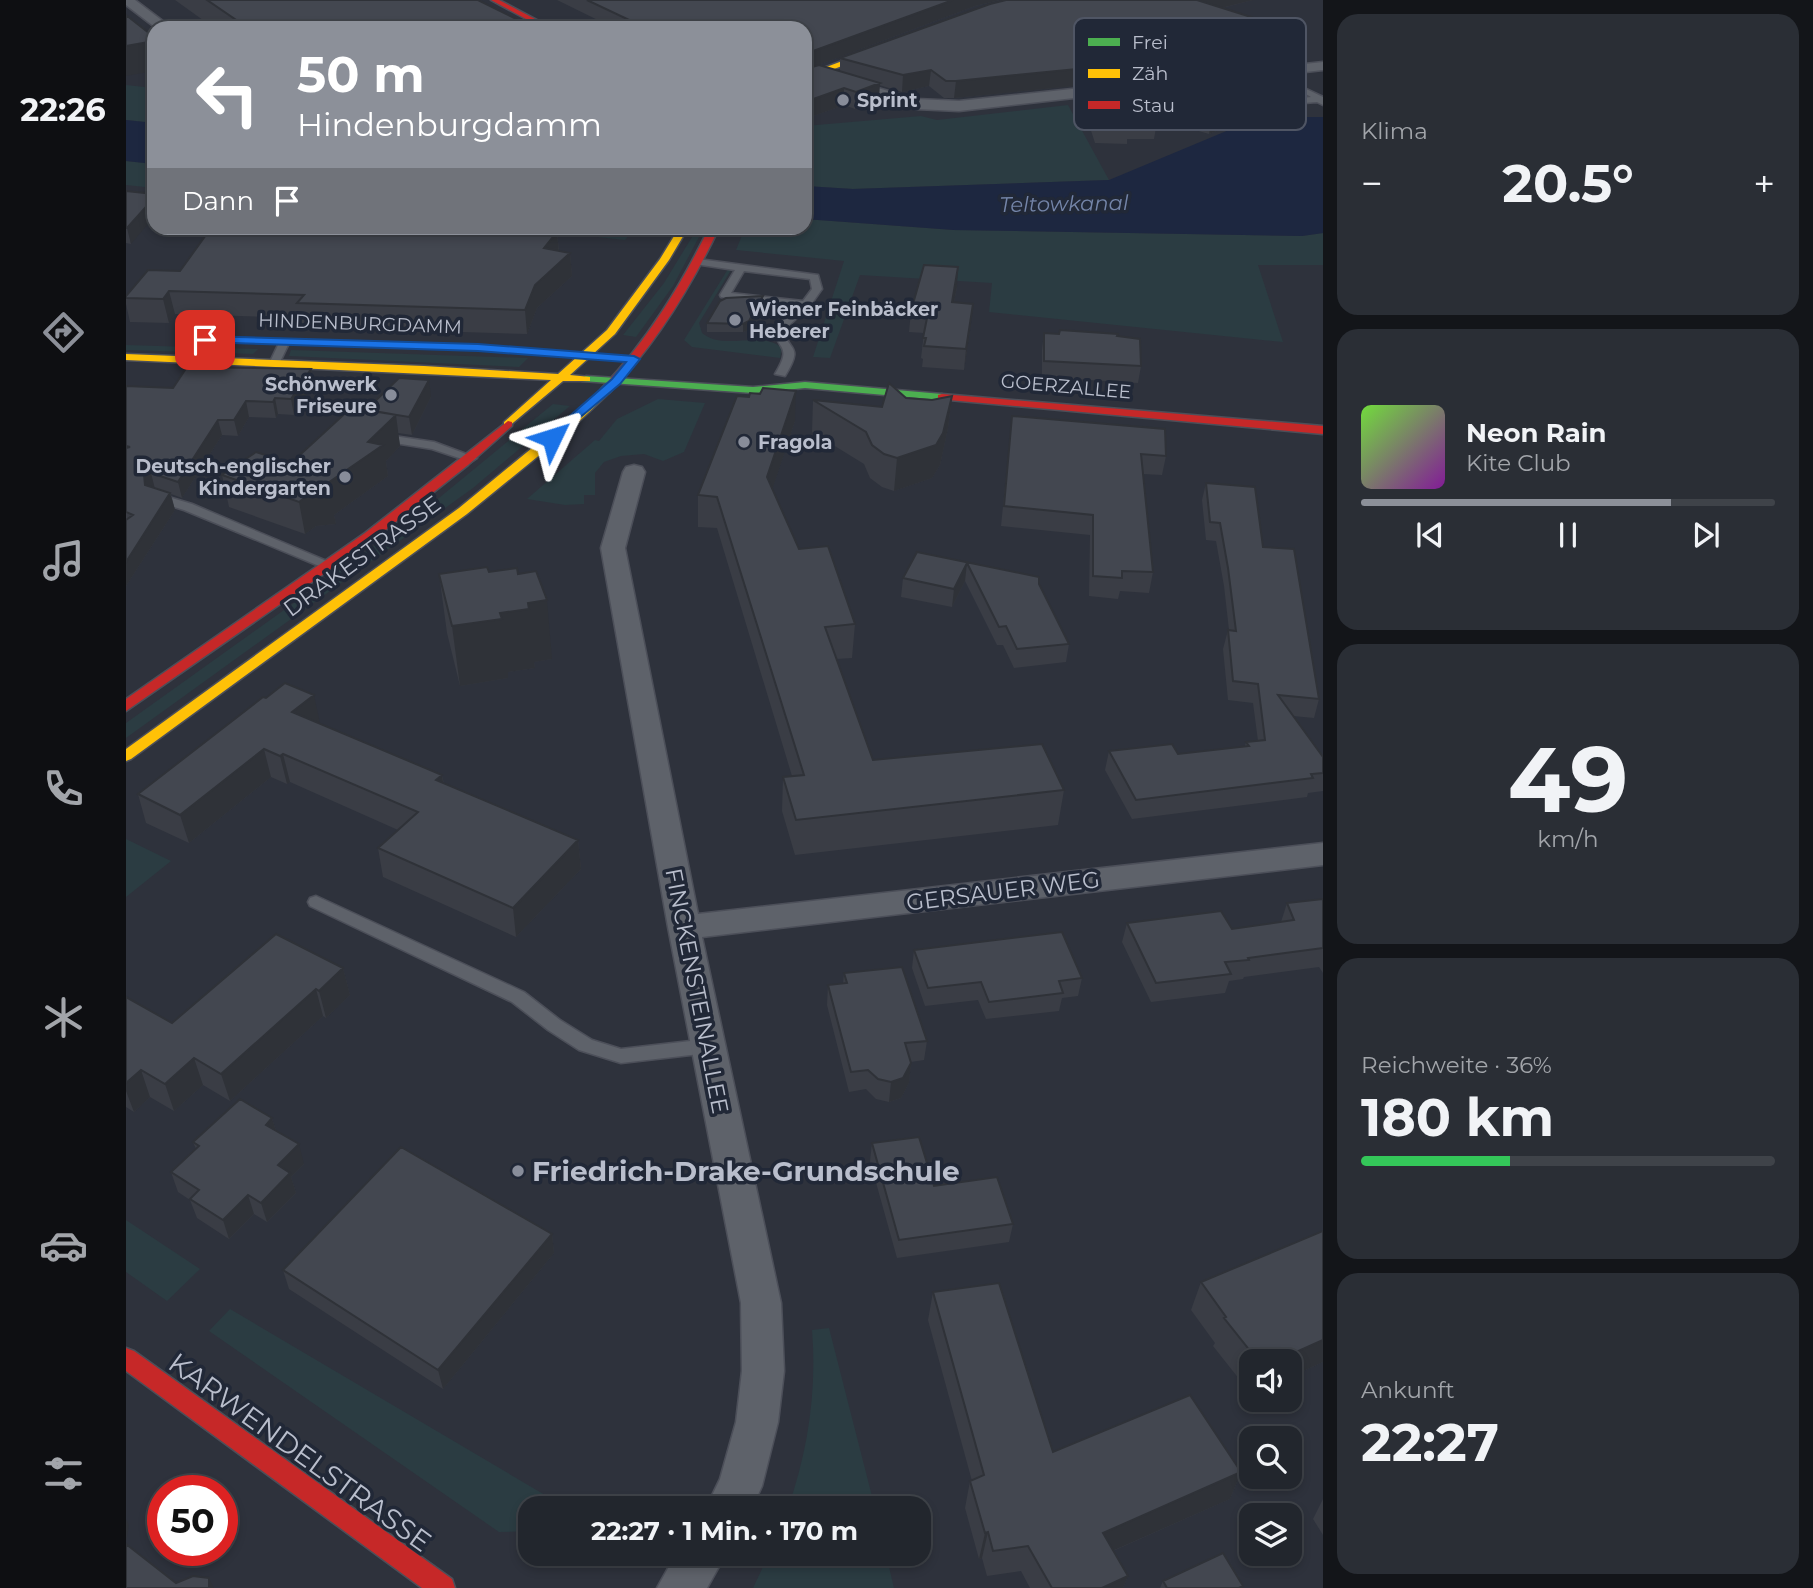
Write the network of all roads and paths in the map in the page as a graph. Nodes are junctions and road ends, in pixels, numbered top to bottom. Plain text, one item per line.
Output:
1 (127, 0) edge
2 (494, 0) edge
3 (156, 21) edge
4 (534, 21) edge
5 (903, 41) edge
6 (812, 76) edge
7 (812, 76) edge
8 (1306, 91) edge
9 (1074, 93) edge
10 (1322, 100) edge
11 (679, 235) edge
12 (712, 235) edge
13 (698, 262) junction
14 (741, 268) junction
15 (806, 304) junction
16 (285, 343) dead end
17 (561, 353) dead end
18 (587, 355) junction
19 (126, 357) edge
20 (634, 359) junction
21 (653, 361) dead end
22 (274, 364) junction
23 (760, 372) dead end
24 (781, 374) junction
25 (562, 377) junction
26 (616, 382) junction
27 (805, 385) junction
28 (1323, 430) edge
29 (364, 435) edge
30 (471, 458) junction
31 (634, 472) dead end
32 (154, 496) edge
33 (328, 565) junction
34 (126, 706) edge
35 (126, 756) edge
36 (1323, 854) edge
37 (316, 902) dead end
38 (684, 928) junction
39 (708, 1046) junction
40 (126, 1358) edge
41 (735, 1496) edge
42 (695, 1566) edge
43 (443, 1588) edge
44 (680, 1588) edge

1 - 3 street
2 - 4 main road
5 - 6 main road
7 - 9 street
8 - 10 lane
11 - 18 main road, DRAKESTRASSE
12 - 13 main road, DRAKESTRASSE
13 - 14 lane
13 - 20 main road, DRAKESTRASSE
14 - 15 lane
14 - 15 lane
15 - 24 lane
16 - 22 lane
17 - 18 main road
18 - 20 main road
18 - 25 main road, DRAKESTRASSE
19 - 22 main road, HINDENBURGDAMM
20 - 21 main road
20 - 26 main road, DRAKESTRASSE
22 - 25 main road, HINDENBURGDAMM
23 - 24 main road, GOERZALLEE
24 - 27 main road, GOERZALLEE
25 - 26 main road, HINDENBURGDAMM
25 - 30 main road, DRAKESTRASSE
26 - 27 main road, GOERZALLEE
26 - 35 main road, DRAKESTRASSE
27 - 28 main road, GOERZALLEE
29 - 30 lane
30 - 33 main road, DRAKESTRASSE
31 - 38 street, FINCKENSTEINALLEE
32 - 33 lane
33 - 34 main road, DRAKESTRASSE
36 - 38 street, GERSAUER WEG
37 - 39 lane
38 - 39 street, FINCKENSTEINALLEE
39 - 41 street, FINCKENSTEINALLEE
40 - 43 main road, KARWENDELSTRASSE
42 - 44 street

